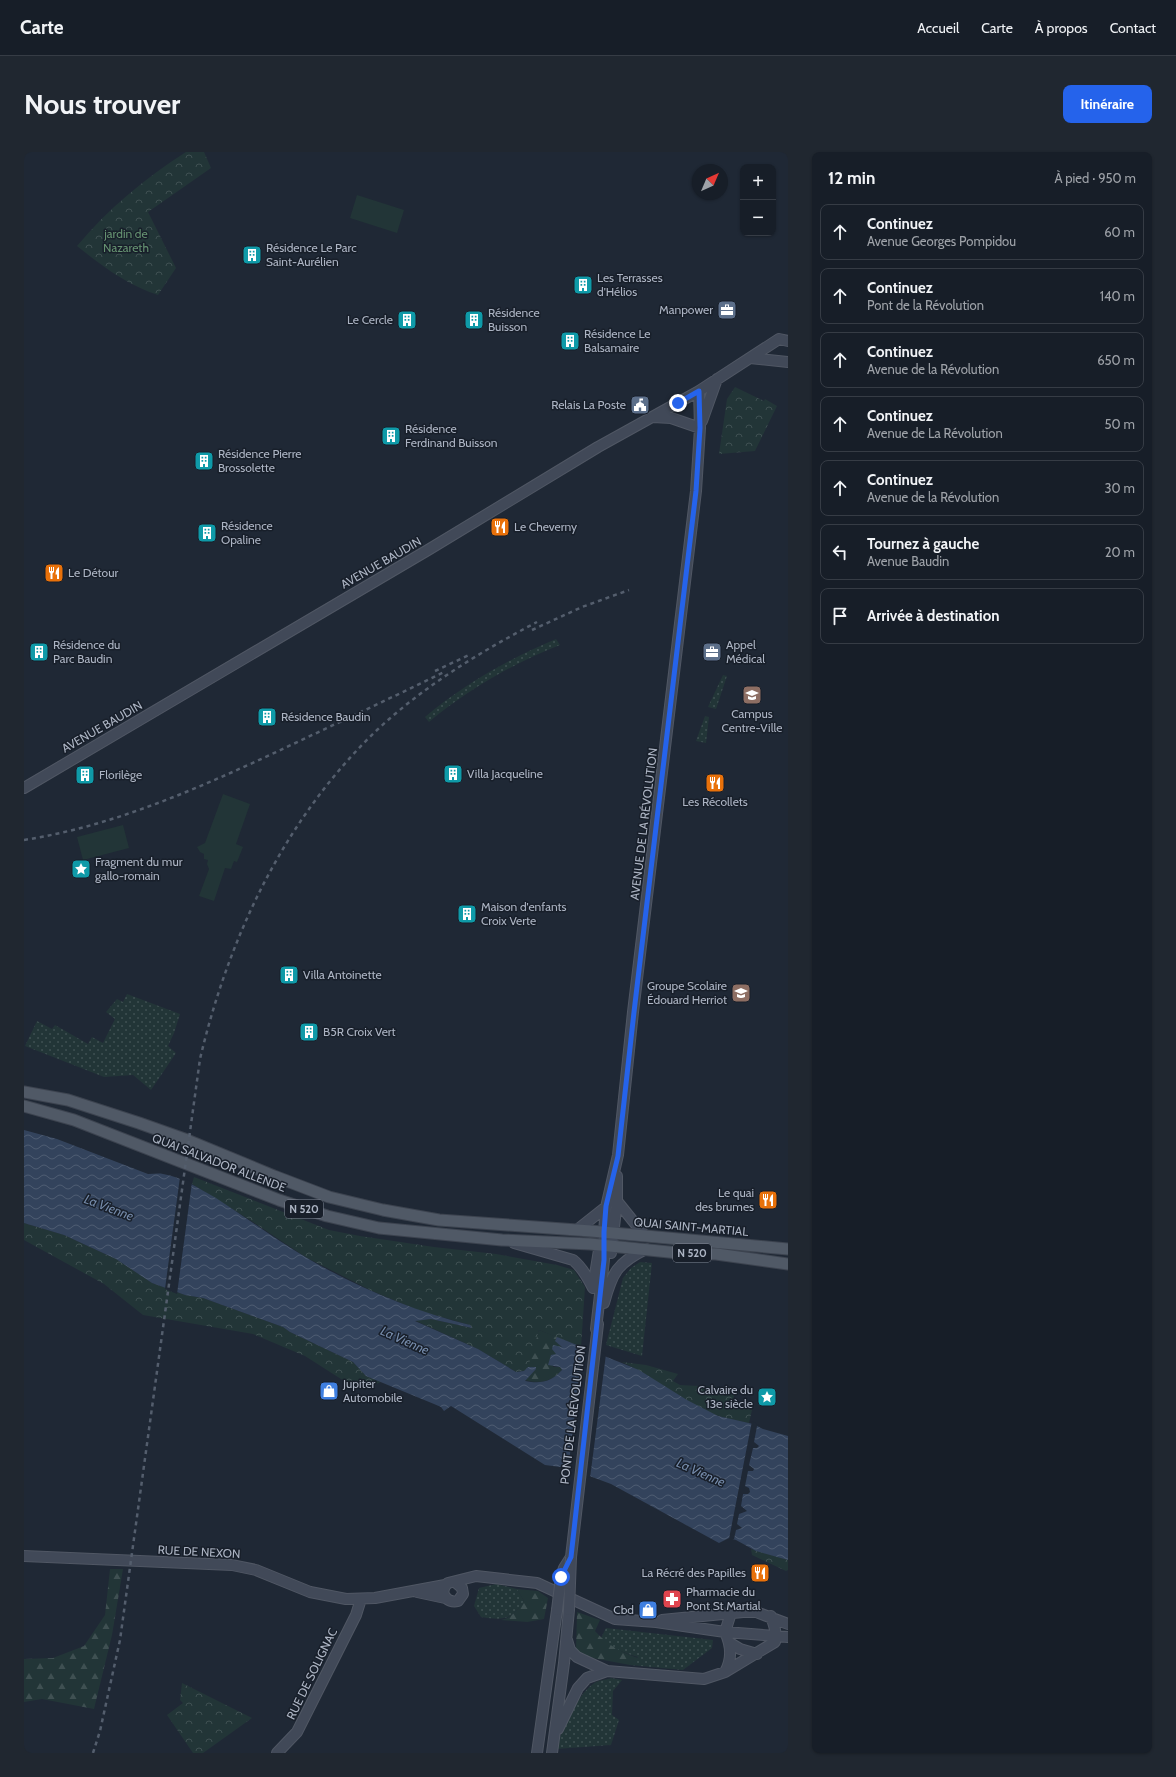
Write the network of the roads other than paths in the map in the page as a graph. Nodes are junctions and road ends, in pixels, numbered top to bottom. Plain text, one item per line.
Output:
1 (783, 340) edge
2 (750, 358) junction
3 (788, 362) edge
4 (717, 379) junction
5 (699, 391) junction
6 (653, 417) junction
7 (700, 428) junction
8 (24, 788) edge
9 (24, 1092) edge
10 (24, 1106) edge
11 (617, 1160) junction
12 (617, 1201) junction
13 (606, 1206) junction
14 (577, 1230) junction
15 (591, 1231) joint
16 (609, 1232) junction
17 (645, 1236) junction
18 (502, 1240) junction
19 (605, 1245) junction
20 (624, 1247) joint
21 (646, 1249) junction
22 (788, 1249) edge
23 (788, 1264) edge
24 (593, 1288) junction
25 (607, 1293) junction
26 (596, 1329) junction
27 (24, 1556) edge
28 (571, 1557) junction
29 (486, 1578) junction
30 (456, 1582) junction
31 (445, 1585) junction
32 (463, 1591) junction
33 (415, 1592) junction
34 (446, 1598) junction
35 (363, 1599) junction
36 (731, 1612) junction
37 (771, 1616) junction
38 (656, 1622) junction
39 (788, 1624) edge
40 (725, 1632) junction
41 (776, 1637) junction
42 (788, 1637) edge
43 (567, 1640) junction
44 (730, 1643) junction
45 (757, 1654) junction
46 (608, 1671) junction
47 (725, 1672) junction
48 (554, 1738) junction
49 (277, 1753) edge
50 (538, 1753) edge
51 (552, 1753) edge

1 - 2 main road, AVENUE BAUDIN
2 - 3 main road
2 - 4 main road, AVENUE BAUDIN
4 - 5 main road, AVENUE BAUDIN
4 - 7 main road
5 - 6 main road, AVENUE BAUDIN
5 - 7 main road
6 - 7 main road
6 - 8 main road, AVENUE BAUDIN
7 - 11 main road, AVENUE DE LA RÉVOLUTION
9 - 14 main road, QUAI SALVADOR ALLENDE / N 520
10 - 18 main road, QUAI SALVADOR ALLENDE / N 520
11 - 12 main road, AVENUE DE LA RÉVOLUTION
11 - 13 main road, AVENUE DE LA RÉVOLUTION
12 - 16 main road, AVENUE DE LA RÉVOLUTION
12 - 17 main road
13 - 14 main road
13 - 16 main road, AVENUE DE LA RÉVOLUTION
14 - 15 main road, QUAI SALVADOR ALLENDE / N 520
15 - 16 main road, QUAI SAINT-MARTIAL / N 520
16 - 17 main road, QUAI SAINT-MARTIAL / N 520
16 - 19 main road, AVENUE DE LA RÉVOLUTION
17 - 22 main road, QUAI SAINT-MARTIAL / N 520
18 - 19 main road, QUAI SALVADOR ALLENDE / N 520
18 - 24 main road
19 - 20 main road, QUAI SALVADOR ALLENDE / N 520
19 - 24 main road, AVENUE DE LA RÉVOLUTION
19 - 25 main road, AVENUE DE LA RÉVOLUTION
19 - 26 main road, AVENUE DE LA RÉVOLUTION
20 - 21 main road, QUAI SAINT-MARTIAL / N 520
21 - 23 main road, QUAI SAINT-MARTIAL / N 520
21 - 25 main road
24 - 26 main road, PONT DE LA RÉVOLUTION
25 - 26 main road, PONT DE LA RÉVOLUTION
26 - 28 main road, PONT DE LA RÉVOLUTION
27 - 35 main road, RUE DE NEXON
28 - 43 main road, PONT DE LA RÉVOLUTION, bridge
28 - 50 main road, bridge
29 - 30 main road
29 - 32 main road
29 - 38 main road
30 - 31 main road
30 - 32 main road
31 - 33 main road, RUE DE NEXON
31 - 34 main road
32 - 34 main road
33 - 34 main road, RUE DE NEXON
33 - 35 main road, RUE DE NEXON
35 - 49 main road, RUE DE SOLIGNAC
36 - 37 main road
36 - 38 main road
36 - 40 main road
37 - 39 main road
37 - 41 main road
38 - 40 main road
40 - 41 main road
40 - 44 main road
41 - 42 main road
41 - 45 main road
43 - 46 main road
43 - 48 main road, PONT DE LA RÉVOLUTION
44 - 45 main road
44 - 47 main road
45 - 47 main road
46 - 47 main road
46 - 48 main road
48 - 51 main road, PONT DE LA RÉVOLUTION

